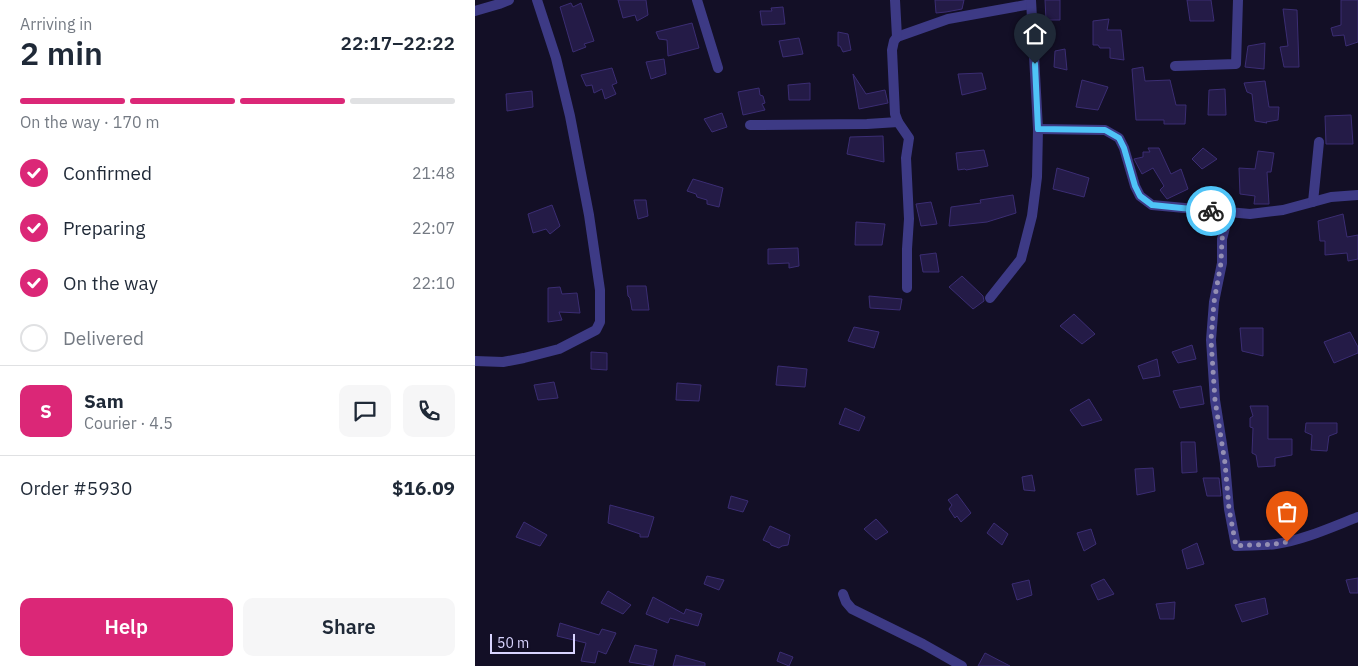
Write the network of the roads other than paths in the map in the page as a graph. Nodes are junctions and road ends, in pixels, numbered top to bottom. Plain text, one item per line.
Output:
1 (509, 0) edge
2 (537, 0) edge
3 (697, 0) edge
4 (895, 0) edge
5 (1238, 0) edge
6 (1031, 2) edge
7 (475, 11) edge
8 (897, 36) junction
9 (1175, 66) dead end
10 (717, 68) dead end
11 (898, 122) junction
12 (750, 125) dead end
13 (1038, 129) junction
14 (1319, 142) dead end
15 (1358, 196) edge
16 (1313, 202) junction
17 (1229, 212) junction
18 (907, 288) dead end
19 (990, 298) dead end
20 (475, 361) edge
21 (1358, 517) edge
22 (843, 594) dead end
23 (962, 666) edge

1 - 7 street
2 - 20 street
3 - 10 street
4 - 8 street
5 - 9 street
6 - 8 street
6 - 13 street
8 - 11 street
11 - 12 street
11 - 18 street
13 - 17 street
13 - 19 street
14 - 16 street
15 - 16 street
16 - 17 street
17 - 21 street
22 - 23 street

